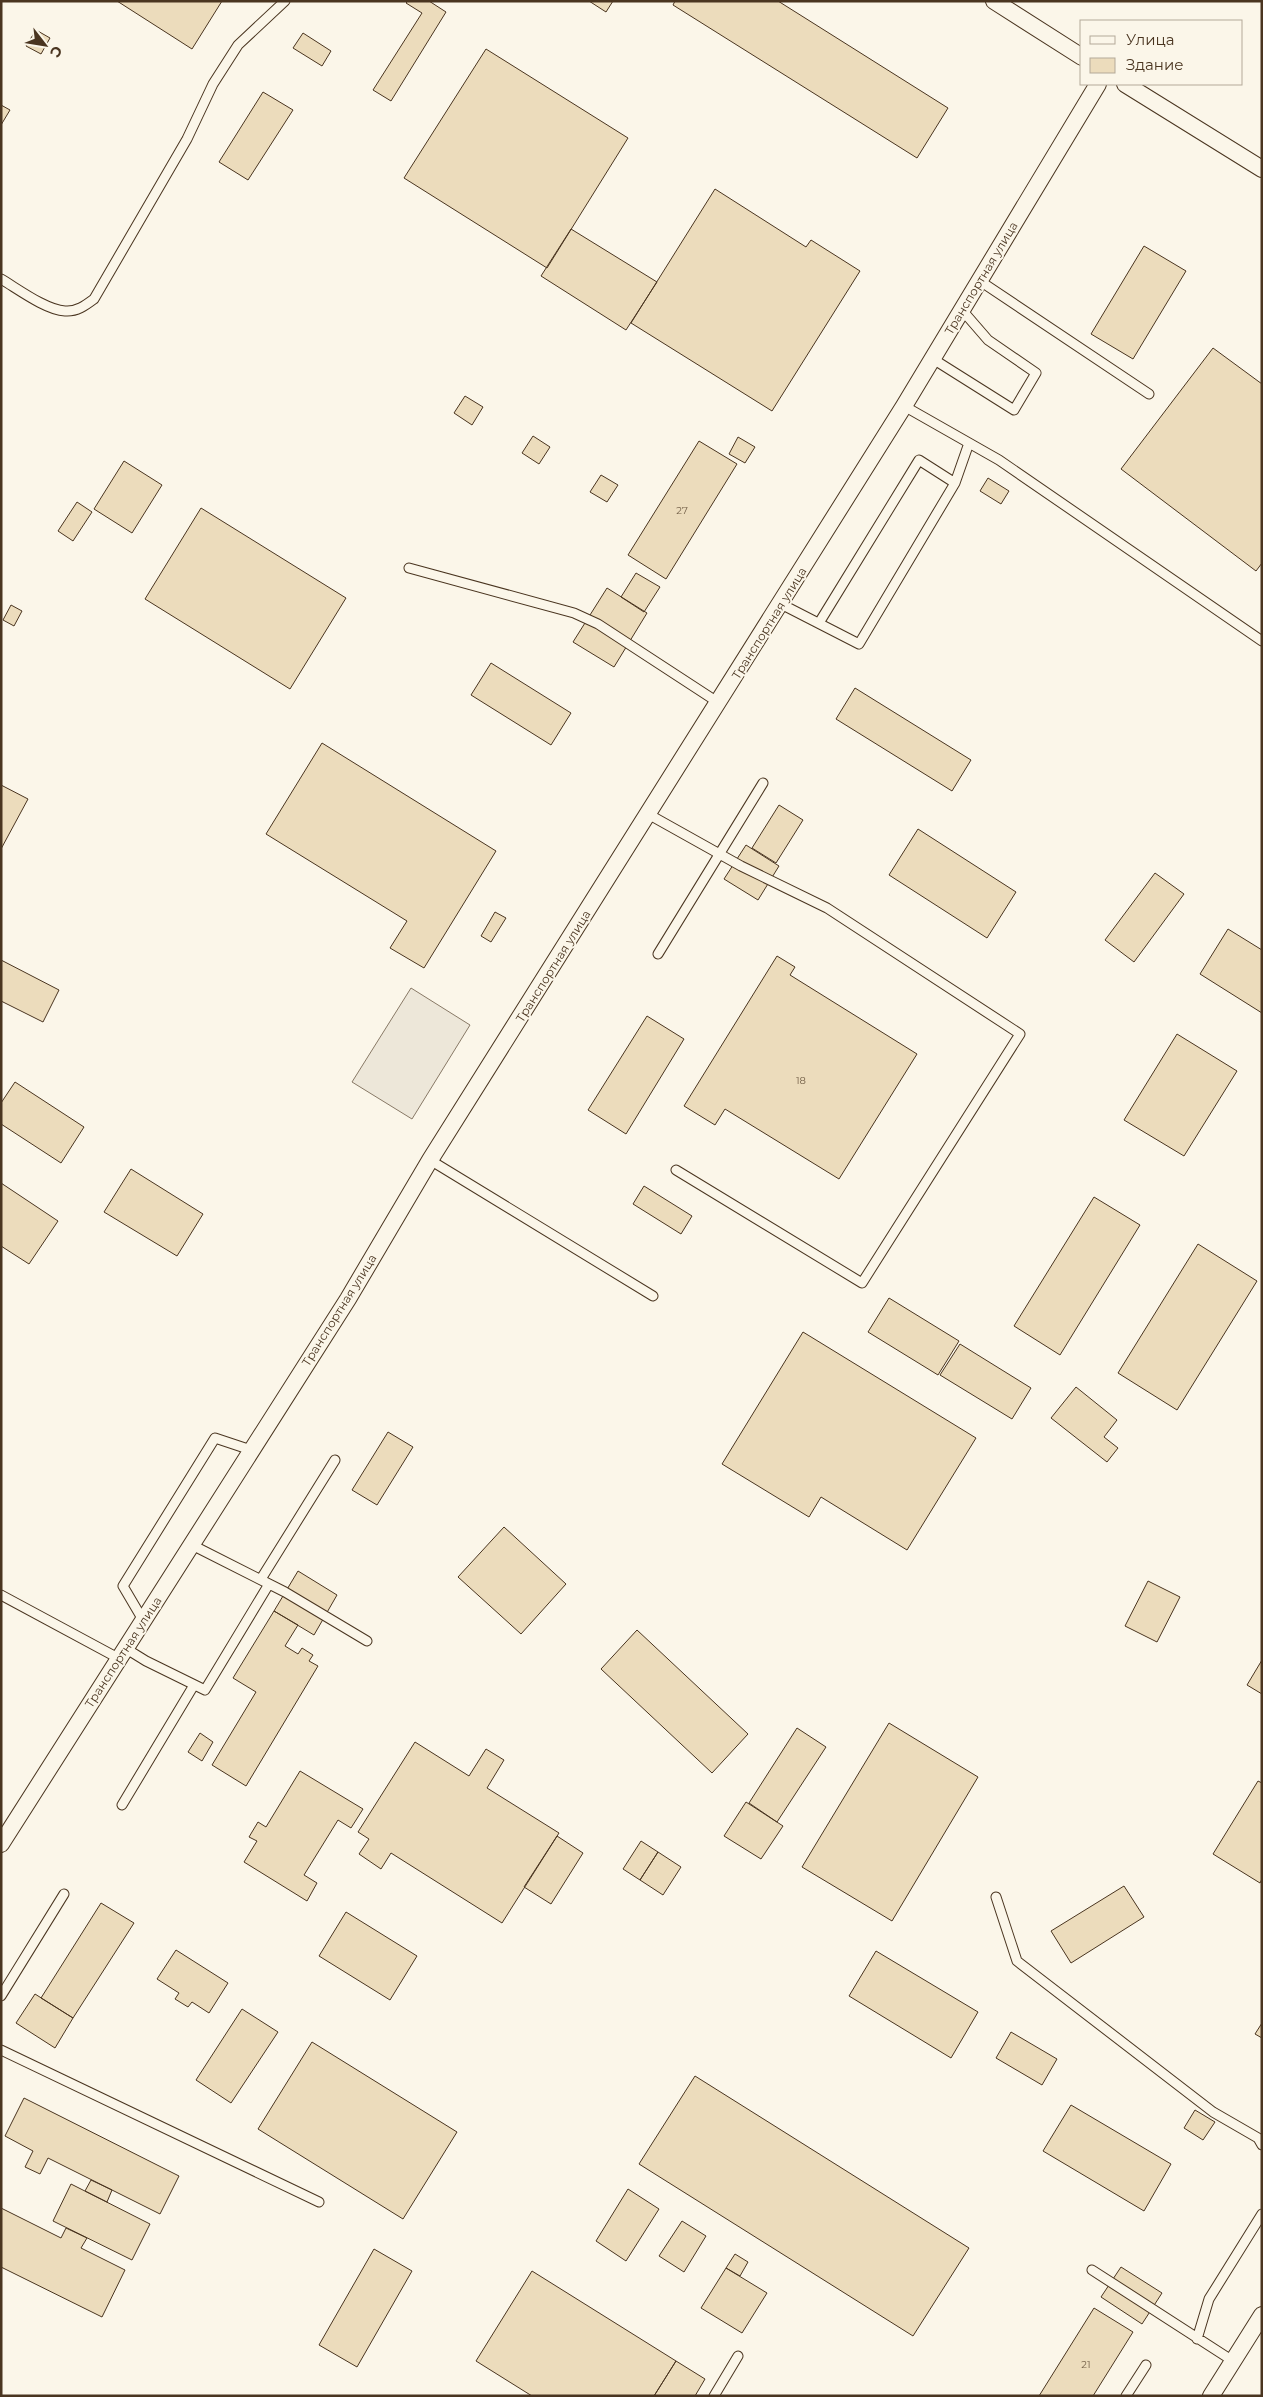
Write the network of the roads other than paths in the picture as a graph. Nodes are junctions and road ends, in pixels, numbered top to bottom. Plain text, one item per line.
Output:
1 (285, 1) edge
2 (994, 1) edge
3 (1080, 56) edge
4 (1097, 85) edge
5 (1127, 85) edge
6 (1262, 169) edge
7 (1, 279) edge
8 (980, 281) junction
9 (962, 310) junction
10 (933, 359) junction
11 (1149, 394) dead end
12 (904, 406) junction
13 (969, 443) junction
14 (955, 483) junction
15 (409, 568) dead end
16 (781, 604) junction
17 (819, 623) junction
18 (1262, 641) edge
19 (719, 703) junction
20 (763, 782) dead end
21 (648, 814) junction
22 (719, 854) junction
23 (658, 954) dead end
24 (430, 1160) junction
25 (676, 1170) dead end
26 (653, 1296) dead end
27 (251, 1450) junction
28 (335, 1460) dead end
29 (192, 1545) junction
30 (261, 1579) junction
31 (270, 1584) junction
32 (2, 1598) edge
33 (143, 1620) junction
34 (367, 1641) dead end
35 (121, 1653) junction
36 (194, 1685) junction
37 (122, 1805) dead end
38 (1, 1844) edge
39 (64, 1894) dead end
40 (996, 1897) dead end
41 (1, 1996) edge
42 (1, 2050) edge
43 (1261, 2138) edge
44 (319, 2202) dead end
45 (1262, 2214) edge
46 (1092, 2270) dead end
47 (1262, 2314) edge
48 (1198, 2339) junction
49 (738, 2356) dead end
50 (1233, 2361) junction
51 (1146, 2364) dead end
52 (714, 2396) edge
53 (1126, 2396) edge
54 (1211, 2396) edge

1 - 7 lane
2 - 3 street
4 - 8 street, Транспортная улица
5 - 6 street
8 - 9 street, Транспортная улица
8 - 11 lane
9 - 10 street, Транспортная улица
9 - 10 lane
10 - 12 street, Транспортная улица
12 - 13 lane
12 - 16 street, Транспортная улица
13 - 14 lane
13 - 18 lane
14 - 17 lane
14 - 17 lane
15 - 19 lane
16 - 17 lane
16 - 19 street, Транспортная улица
19 - 21 street, Транспортная улица
20 - 22 lane
21 - 22 lane
21 - 24 street, Транспортная улица
22 - 23 lane
22 - 25 lane
24 - 26 lane
24 - 27 street, Транспортная улица
27 - 29 street, Транспортная улица
27 - 33 lane
28 - 30 lane
29 - 30 lane
29 - 33 street, Транспортная улица
30 - 31 lane
31 - 34 lane
31 - 36 lane
32 - 35 lane
33 - 35 street, Транспортная улица
35 - 36 lane
35 - 38 street, Транспортная улица
36 - 37 lane
39 - 41 lane
40 - 43 lane
42 - 44 lane
45 - 48 lane
46 - 48 lane
47 - 50 street
48 - 50 lane
49 - 52 lane
50 - 54 street
51 - 53 lane

